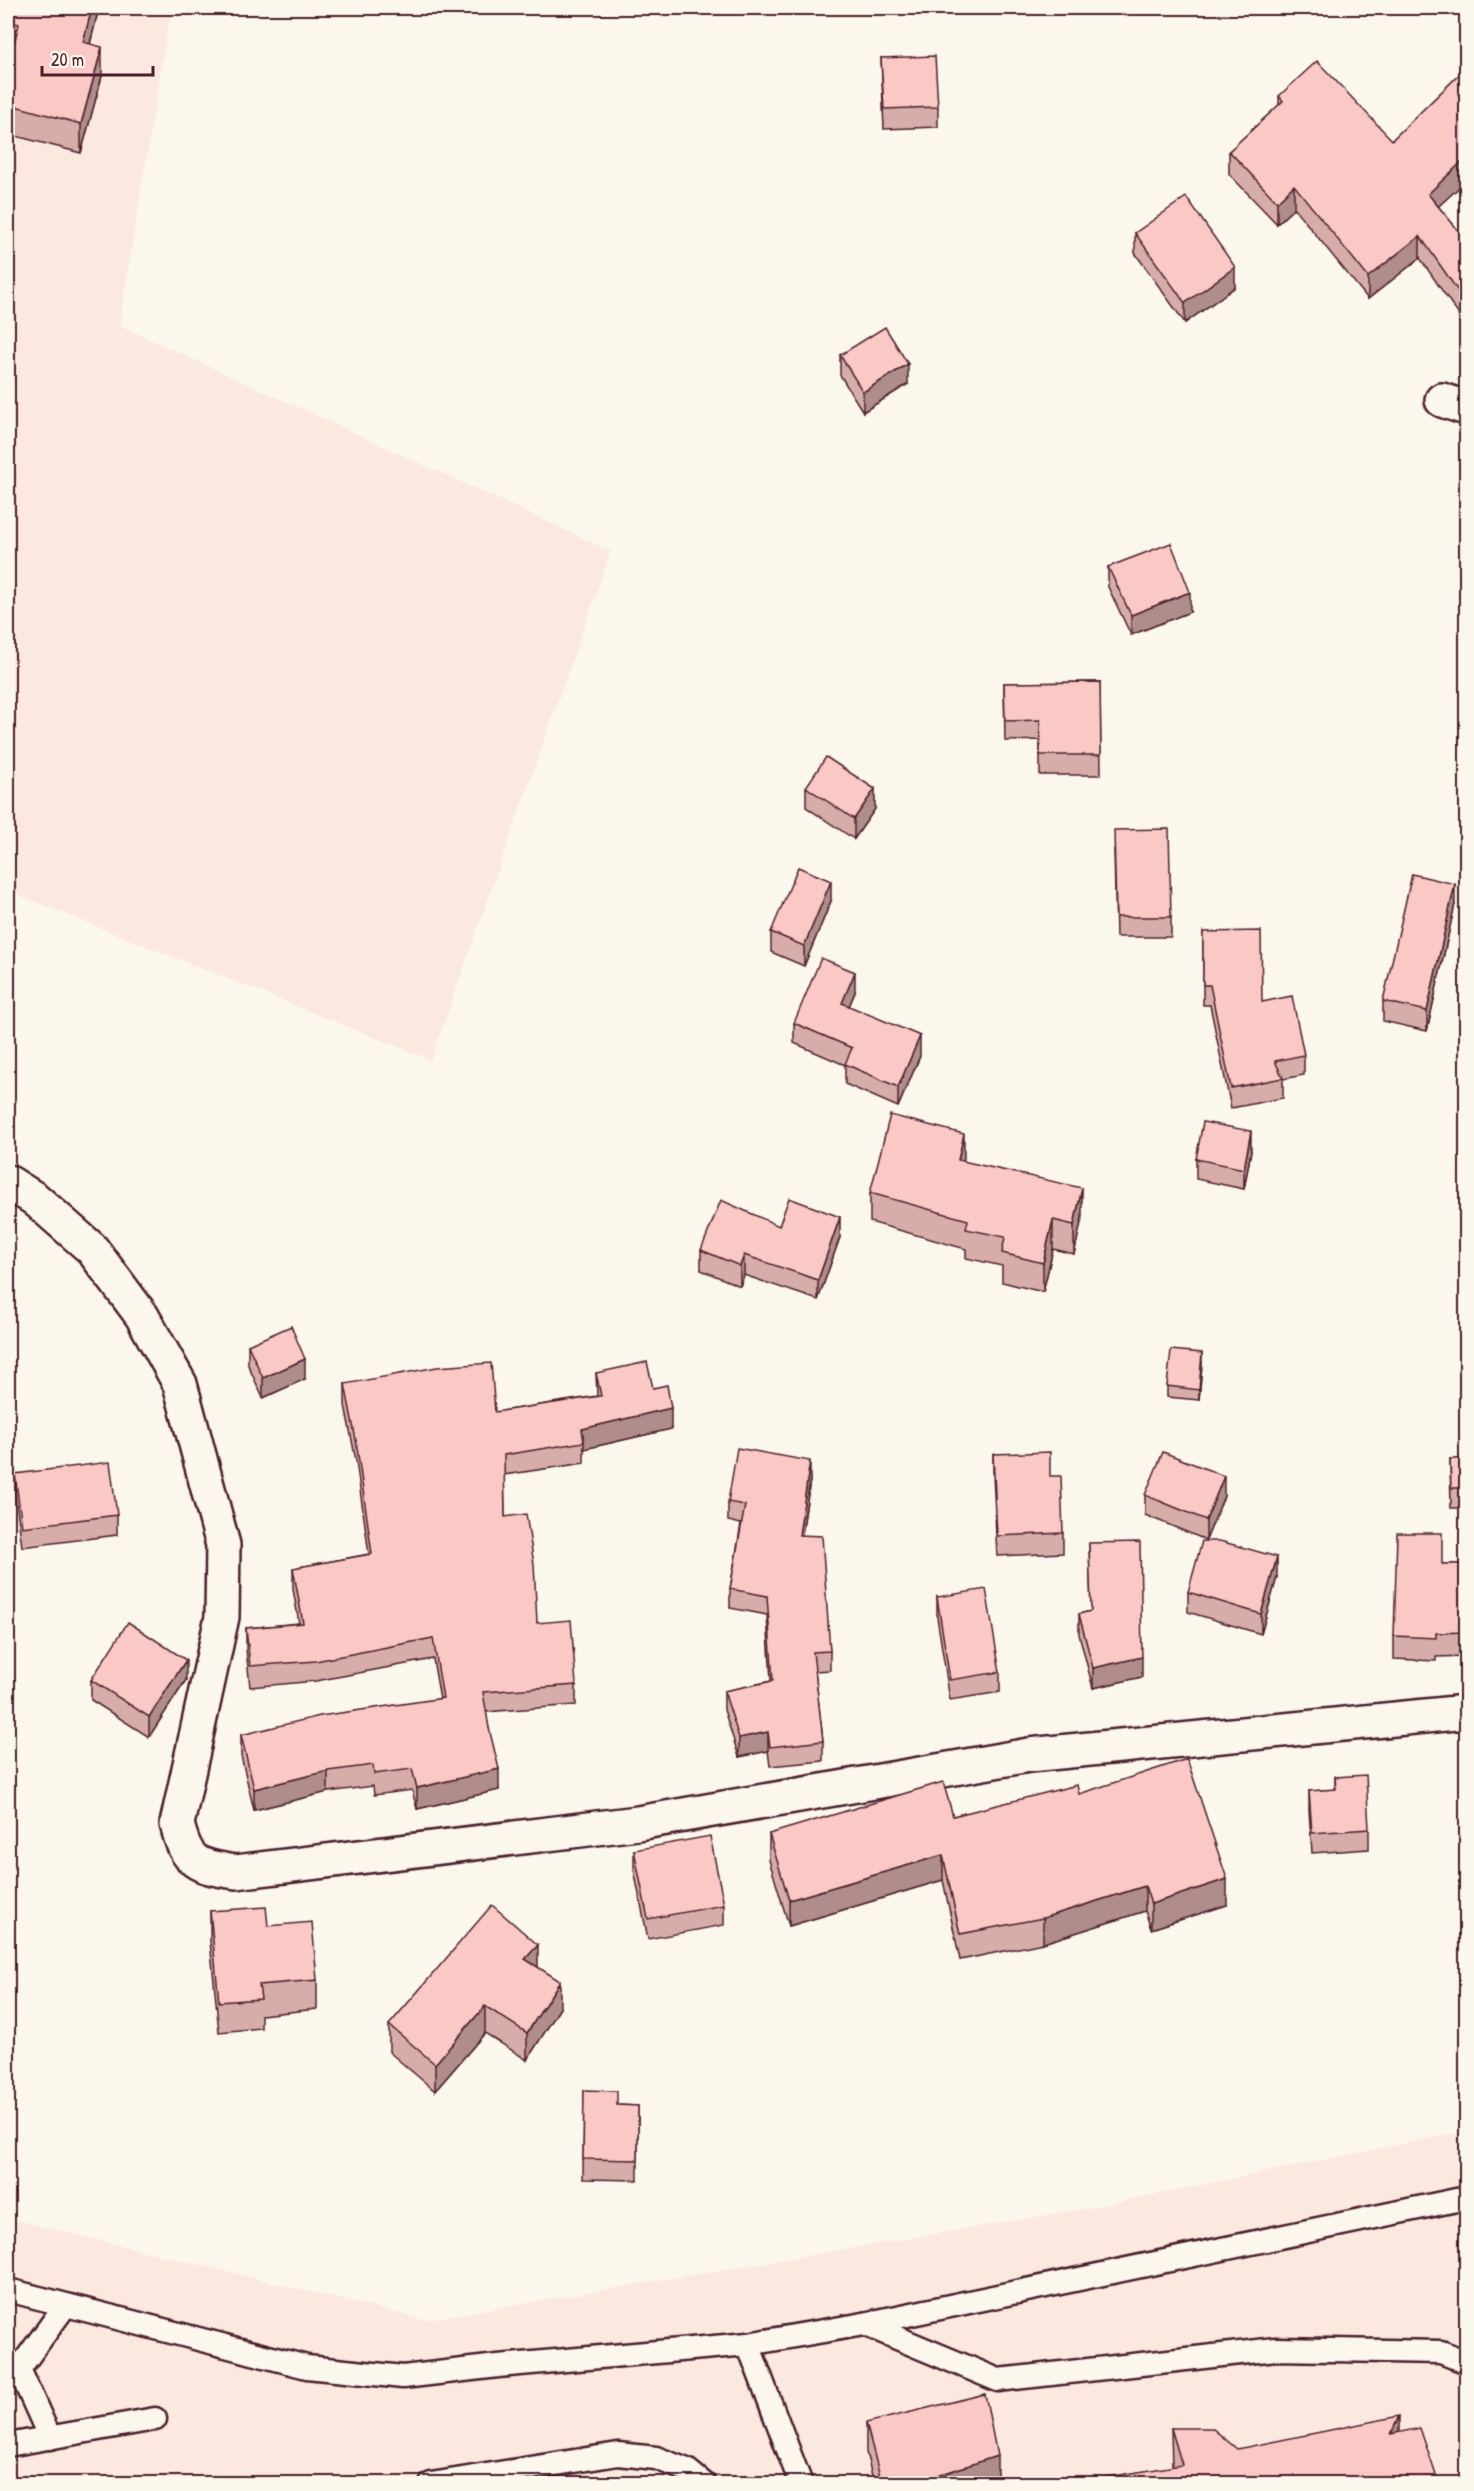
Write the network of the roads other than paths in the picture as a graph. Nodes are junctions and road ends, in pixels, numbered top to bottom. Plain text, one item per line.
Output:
1 (8, 1182) edge
2 (1467, 1712) edge
3 (1467, 2198) edge
4 (8, 2290) edge
5 (65, 2306) junction
6 (864, 2324) junction
7 (748, 2344) junction
8 (1467, 2362) edge
9 (13, 2367) edge
10 (155, 2419) dead end
11 (50, 2438) junction
12 (8, 2445) edge
13 (431, 2484) edge
14 (704, 2484) edge
15 (801, 2484) edge

1 - 2 street
3 - 6 lane
4 - 5 lane
5 - 7 lane
5 - 9 lane
6 - 7 lane
6 - 8 lane
7 - 15 lane
9 - 11 lane
10 - 11 lane
11 - 12 lane
13 - 14 lane

